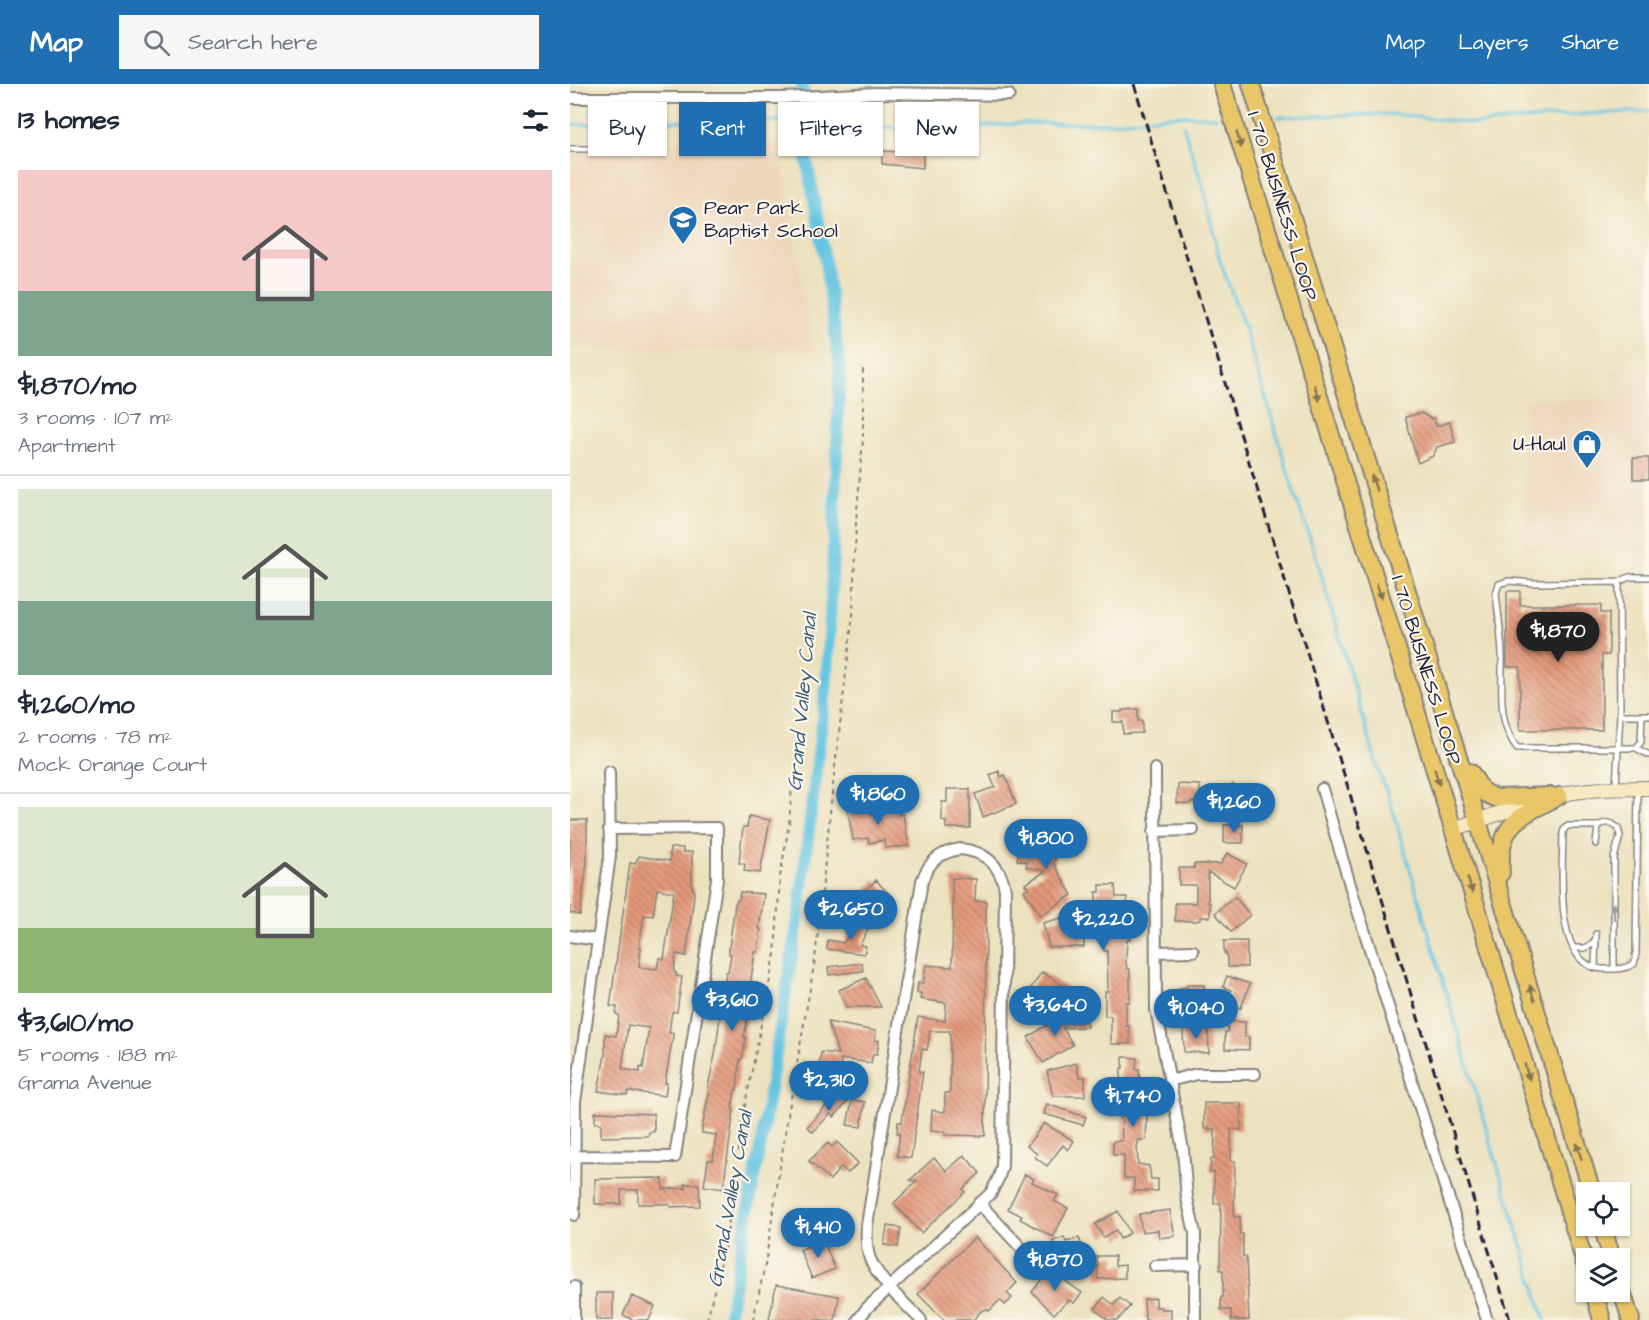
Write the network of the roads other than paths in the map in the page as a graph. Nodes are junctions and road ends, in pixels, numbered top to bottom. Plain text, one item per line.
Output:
1 (1222, 84) edge
2 (1251, 84) edge
3 (1009, 95) dead end
4 (570, 98) edge
5 (570, 149) edge
6 (588, 149) edge
7 (1649, 577) edge
8 (1619, 582) junction
9 (1444, 708) junction
10 (1620, 715) junction
11 (1642, 715) junction
12 (1649, 715) edge
13 (1618, 748) junction
14 (1636, 748) junction
15 (1649, 755) edge
16 (1155, 768) dead end
17 (609, 772) dead end
18 (1616, 788) junction
19 (1644, 788) edge
20 (1322, 789) dead end
21 (1559, 796) junction
22 (1479, 820) junction
23 (1598, 826) junction
24 (609, 829) junction
25 (1453, 829) junction
26 (1193, 830) dead end
27 (1154, 831) junction
28 (1596, 844) dead end
29 (570, 936) edge
30 (1515, 939) junction
31 (597, 940) junction
32 (1574, 948) junction
33 (1193, 951) dead end
34 (1156, 952) junction
35 (1595, 968) junction
36 (1614, 969) junction
37 (1255, 1074) dead end
38 (1169, 1081) junction
39 (572, 1156) edge
40 (1589, 1182) edge
41 (980, 1203) junction
42 (574, 1215) dead end
43 (1580, 1248) edge
44 (1026, 1252) dead end
45 (1196, 1265) junction
46 (1155, 1266) dead end
47 (574, 1287) dead end
48 (889, 1288) junction
49 (1596, 1302) edge
50 (1625, 1302) edge
51 (574, 1320) edge
52 (858, 1320) edge
53 (921, 1320) edge
54 (1195, 1320) edge
55 (1487, 1320) edge
56 (1602, 1320) edge
57 (1631, 1320) edge

1 -> 25 main road, I 70 BUSINESS LOOP
9 -> 2 main road, I 70 BUSINESS LOOP
3 - 4 street
5 - 6 lane
7 - 8 lane
8 - 10 lane
8 - 13 lane
9 - 21 main road
9 - 22 main road, I 70 BUSINESS LOOP
10 - 11 lane
10 - 13 lane
11 - 12 lane
11 - 14 lane
13 - 14 lane
13 - 18 lane
14 - 15 lane
16 - 27 street
17 - 24 street
18 - 19 main road
18 - 21 main road
19 - 36 lane
20 - 55 street
21 - 22 main road
21 - 30 main road
22 - 25 main road
22 - 30 main road, I 70 BUSINESS LOOP
23 - 28 lane
23 - 32 lane
36 -> 23 lane
24 - 31 street
24 - 39 street
25 -> 43 main road, I 70 BUSINESS LOOP
26 - 27 street
27 - 34 street
29 - 31 street
40 -> 30 main road, I 70 BUSINESS LOOP
31 - 39 street
32 - 35 lane
32 - 35 lane
33 - 34 street
34 - 38 street
35 - 36 lane
37 - 38 street
38 - 45 street
39 - 42 street
41 - 44 street
41 - 48 street
41 - 48 street
45 - 46 street
45 - 54 street
47 - 51 street
48 - 52 street
48 - 53 street
49 - 56 main road
50 - 57 main road

